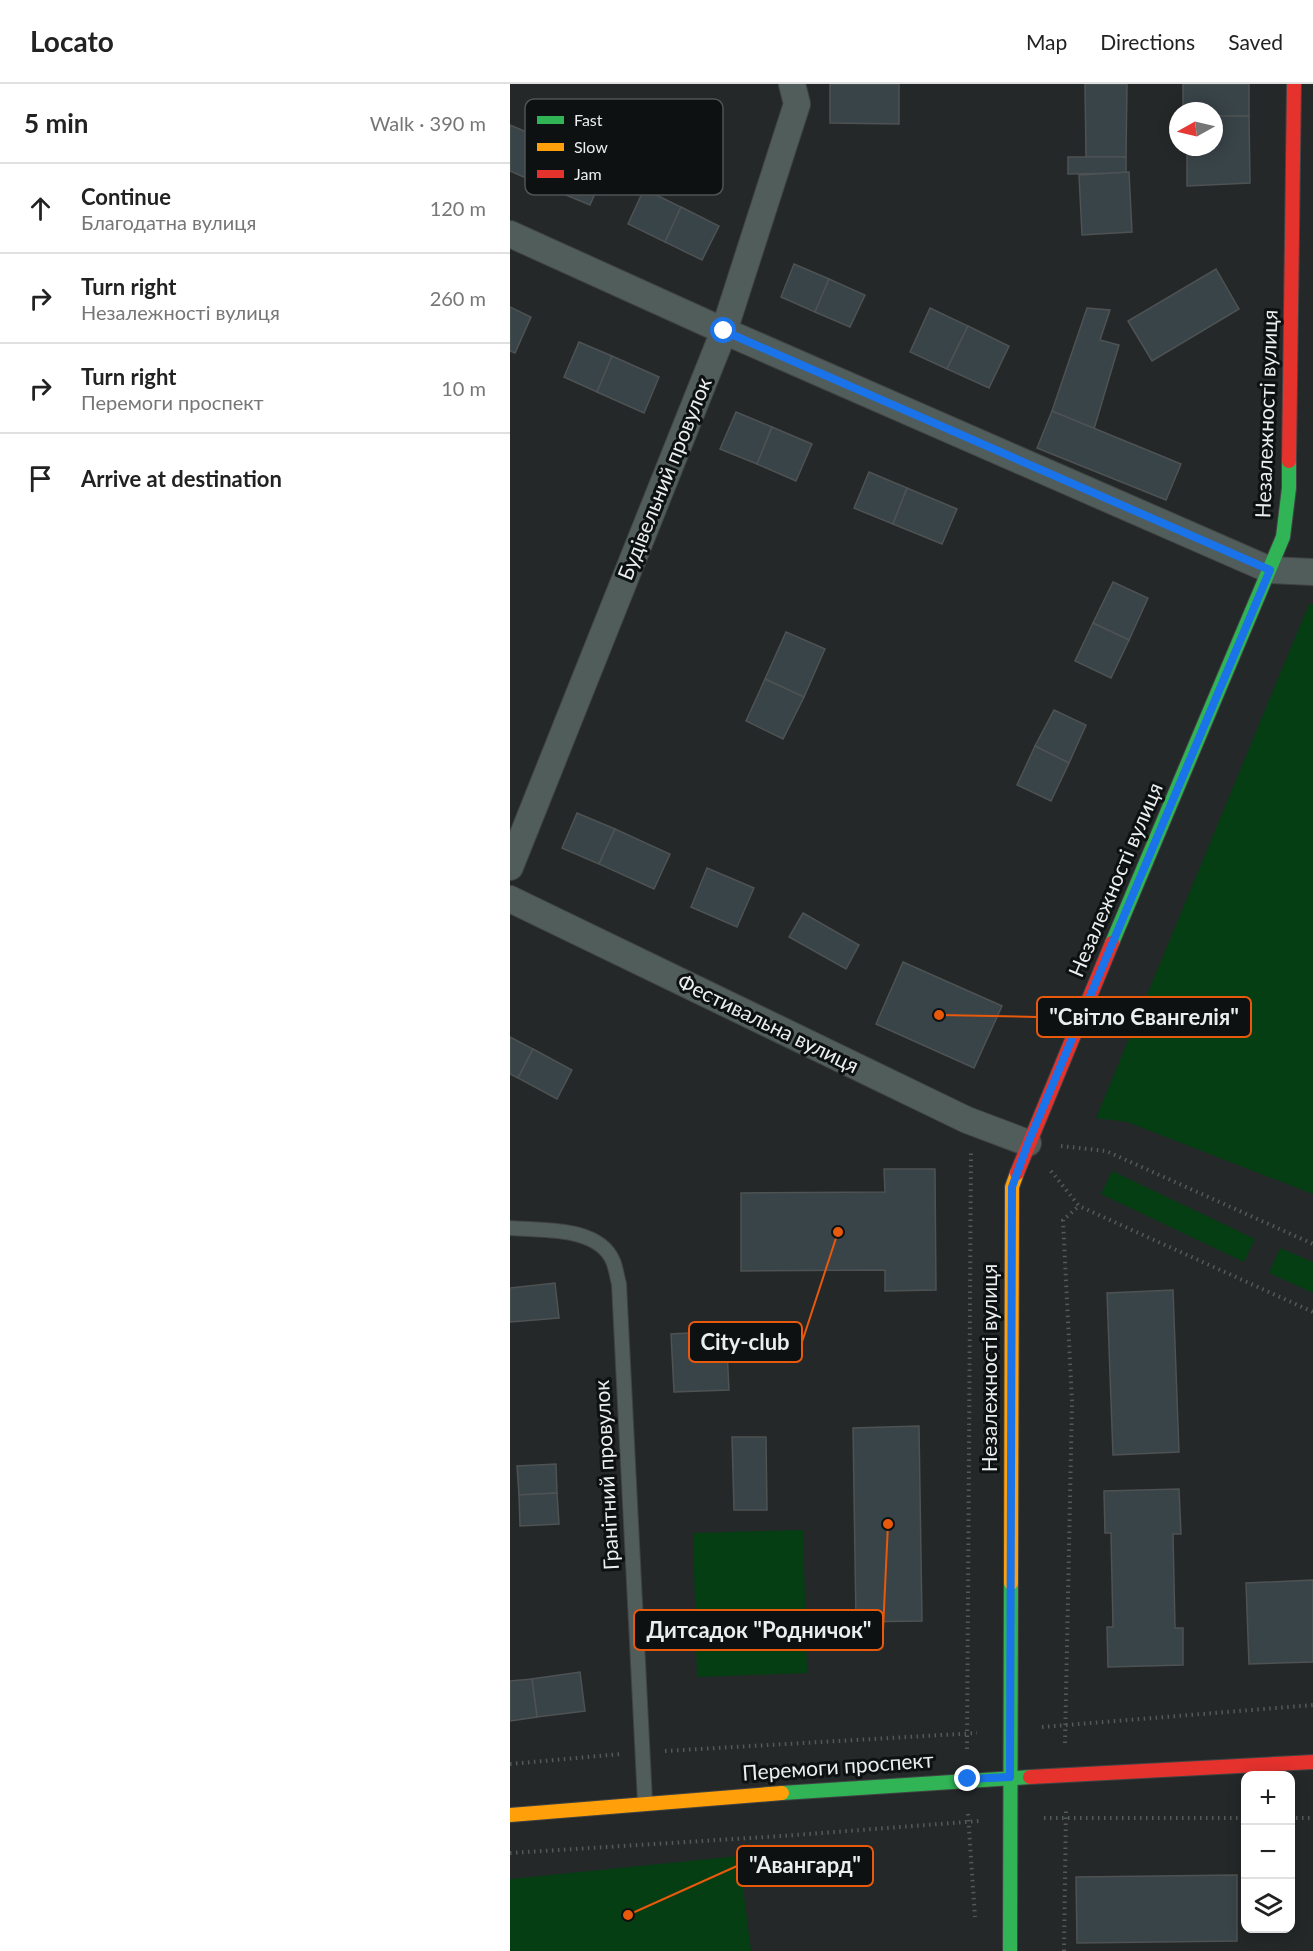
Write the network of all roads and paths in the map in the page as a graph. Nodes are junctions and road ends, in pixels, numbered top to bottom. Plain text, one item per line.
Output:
1 (792, 84) edge
2 (1294, 84) edge
3 (510, 234) edge
4 (724, 331) junction
5 (1270, 570) junction
6 (1313, 572) edge
7 (510, 867) edge
8 (510, 899) edge
9 (967, 1120) junction
10 (1028, 1143) junction
11 (1079, 1206) junction
12 (510, 1228) edge
13 (1313, 1244) edge
14 (1313, 1312) edge
15 (1313, 1705) edge
16 (1066, 1724) junction
17 (1009, 1731) junction
18 (967, 1733) junction
19 (642, 1752) junction
20 (1313, 1762) edge
21 (510, 1764) edge
22 (1063, 1774) junction
23 (1010, 1777) junction
24 (968, 1779) junction
25 (645, 1802) junction
26 (510, 1815) edge
27 (1067, 1817) junction
28 (1241, 1818) edge
29 (1295, 1818) edge
30 (1313, 1818) edge
31 (1009, 1820) junction
32 (968, 1821) junction
33 (510, 1853) edge
34 (975, 1927) dead end
35 (1010, 1951) edge
36 (1064, 1951) edge

1 - 4 street, Будівельний провулок
2 - 5 street, Незалежності вулиця
3 - 4 street
4 - 5 street
4 - 7 street, Будівельний провулок
5 - 6 street
5 - 10 street, Незалежності вулиця
8 - 9 street, Фестивальна вулиця
9 - 10 street, Фестивальна вулиця
9 - 18 path
10 - 11 path
10 - 13 path
10 - 17 street, Незалежності вулиця
11 - 14 path
11 - 16 path
12 - 19 lane, Гранітний провулок
15 - 16 path
16 - 17 path
16 - 22 path
17 - 18 path
17 - 23 street, Незалежності вулиця
18 - 19 path
18 - 24 path
19 - 21 path
19 - 25 lane, Гранітний провулок
20 - 22 street, Перемоги проспект
22 - 23 street, Перемоги проспект
22 - 27 path
23 - 24 street, Перемоги проспект
23 - 31 street, Незалежності вулиця
24 - 25 street, Перемоги проспект
24 - 32 path
25 - 26 street, Перемоги проспект
27 - 28 path
27 - 31 path
27 - 36 path
29 - 30 path
31 - 32 path
31 - 35 street, Незалежності вулиця
32 - 33 path
32 - 34 path

